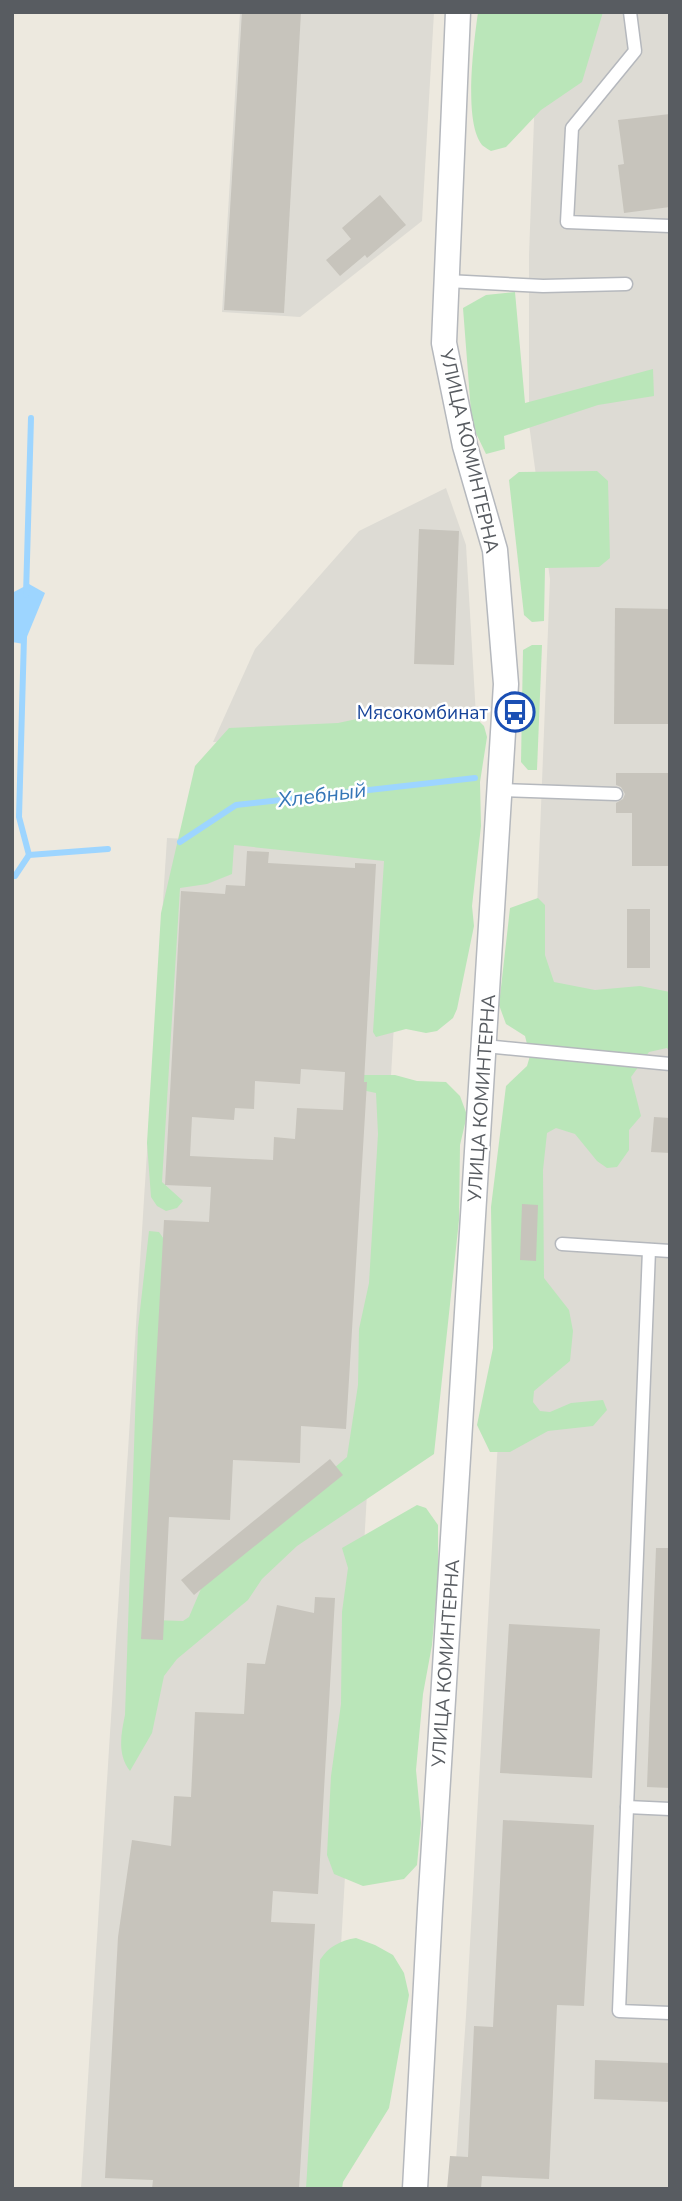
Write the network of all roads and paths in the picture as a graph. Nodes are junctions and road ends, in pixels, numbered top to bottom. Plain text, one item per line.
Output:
1 (458, 12) edge
2 (630, 12) edge
3 (670, 226) edge
4 (447, 281) junction
5 (626, 284) dead end
6 (499, 790) junction
7 (616, 794) dead end
8 (485, 1046) junction
9 (670, 1064) edge
10 (562, 1244) dead end
11 (649, 1250) junction
12 (670, 1251) edge
13 (627, 1807) junction
14 (670, 1808) edge
15 (670, 2013) edge
16 (415, 2189) edge

1 - 4 street, УЛИЦА КОМИНТЕРНА
2 - 3 lane
4 - 5 lane
4 - 6 street, УЛИЦА КОМИНТЕРНА
6 - 7 lane
6 - 8 street, УЛИЦА КОМИНТЕРНА
8 - 9 lane
8 - 16 street, УЛИЦА КОМИНТЕРНА
10 - 11 lane
11 - 12 lane
11 - 13 lane
13 - 14 lane
13 - 15 lane

